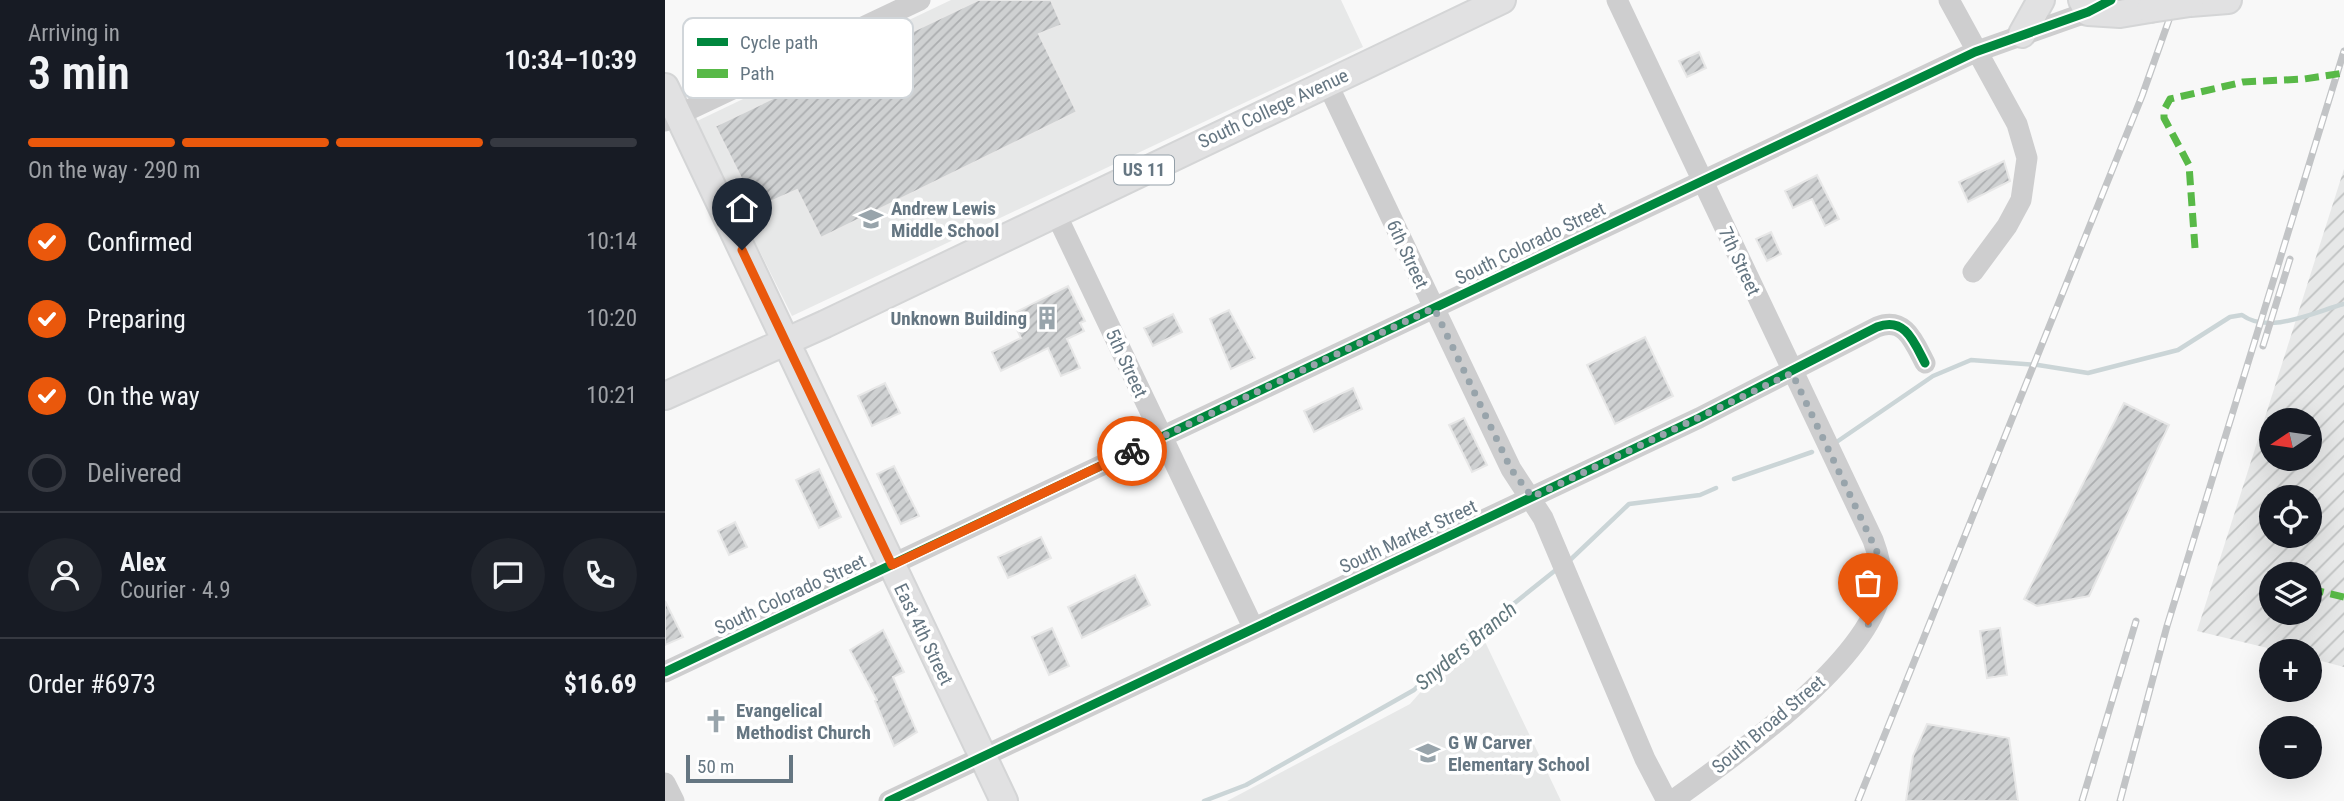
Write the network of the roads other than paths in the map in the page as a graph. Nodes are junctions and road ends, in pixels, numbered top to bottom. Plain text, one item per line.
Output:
1 (919, 0) edge
2 (1502, 0) edge
3 (1617, 0) edge
4 (1949, 0) edge
5 (2041, 0) edge
6 (2228, 0) edge
7 (2094, 4) edge
8 (881, 18) edge
9 (2021, 34) junction
10 (1975, 52) junction
11 (1327, 83) junction
12 (665, 87) edge
13 (714, 98) edge
14 (672, 118) edge
15 (1703, 180) junction
16 (1055, 212) junction
17 (1973, 272) dead end
18 (1434, 308) junction
19 (786, 341) junction
20 (1925, 363) dead end
21 (1792, 373) junction
22 (665, 396) edge
23 (1162, 437) junction
24 (1532, 497) junction
25 (1864, 523) joint
26 (892, 565) junction
27 (1253, 627) junction
28 (665, 672) edge
29 (982, 756) junction
30 (665, 783) edge
31 (674, 801) edge
32 (889, 801) edge
33 (1004, 801) edge
34 (1669, 801) edge

1 - 8 street
2 - 11 main road, South College Avenue / US 11
3 - 15 street, 7th Street
4 - 10 street
5 - 9 main road
6 - 7 main road, South Colorado Street, bridge
7 - 9 street, South Colorado Street
9 - 10 street, South Colorado Street
10 - 15 street, South Colorado Street
10 - 17 street
11 - 16 main road, South College Avenue / US 11
11 - 18 street, 6th Street
12 - 14 main road, East 4th Street
13 - 14 street
14 - 19 main road, East 4th Street
15 - 18 street, South Colorado Street
15 - 21 street, 7th Street
16 - 19 main road, South College Avenue / US 11
16 - 23 street, 5th Street
18 - 23 street, South Colorado Street
18 - 24 street, 6th Street
19 - 22 main road, South College Avenue / US 11
19 - 26 main road, East 4th Street
20 - 21 street, South Market Street
21 - 24 street, South Market Street
21 - 25 street, 7th Street
23 - 26 street, South Colorado Street
23 - 27 street, 5th Street
24 - 27 street, South Market Street
24 - 34 street, 6th Street
25 - 34 street, South Broad Street
26 - 28 street, South Colorado Street
26 - 29 main road, East 4th Street
27 - 29 street, South Market Street
29 - 32 street, South Market Street
29 - 33 main road, East 4th Street
30 - 31 street

